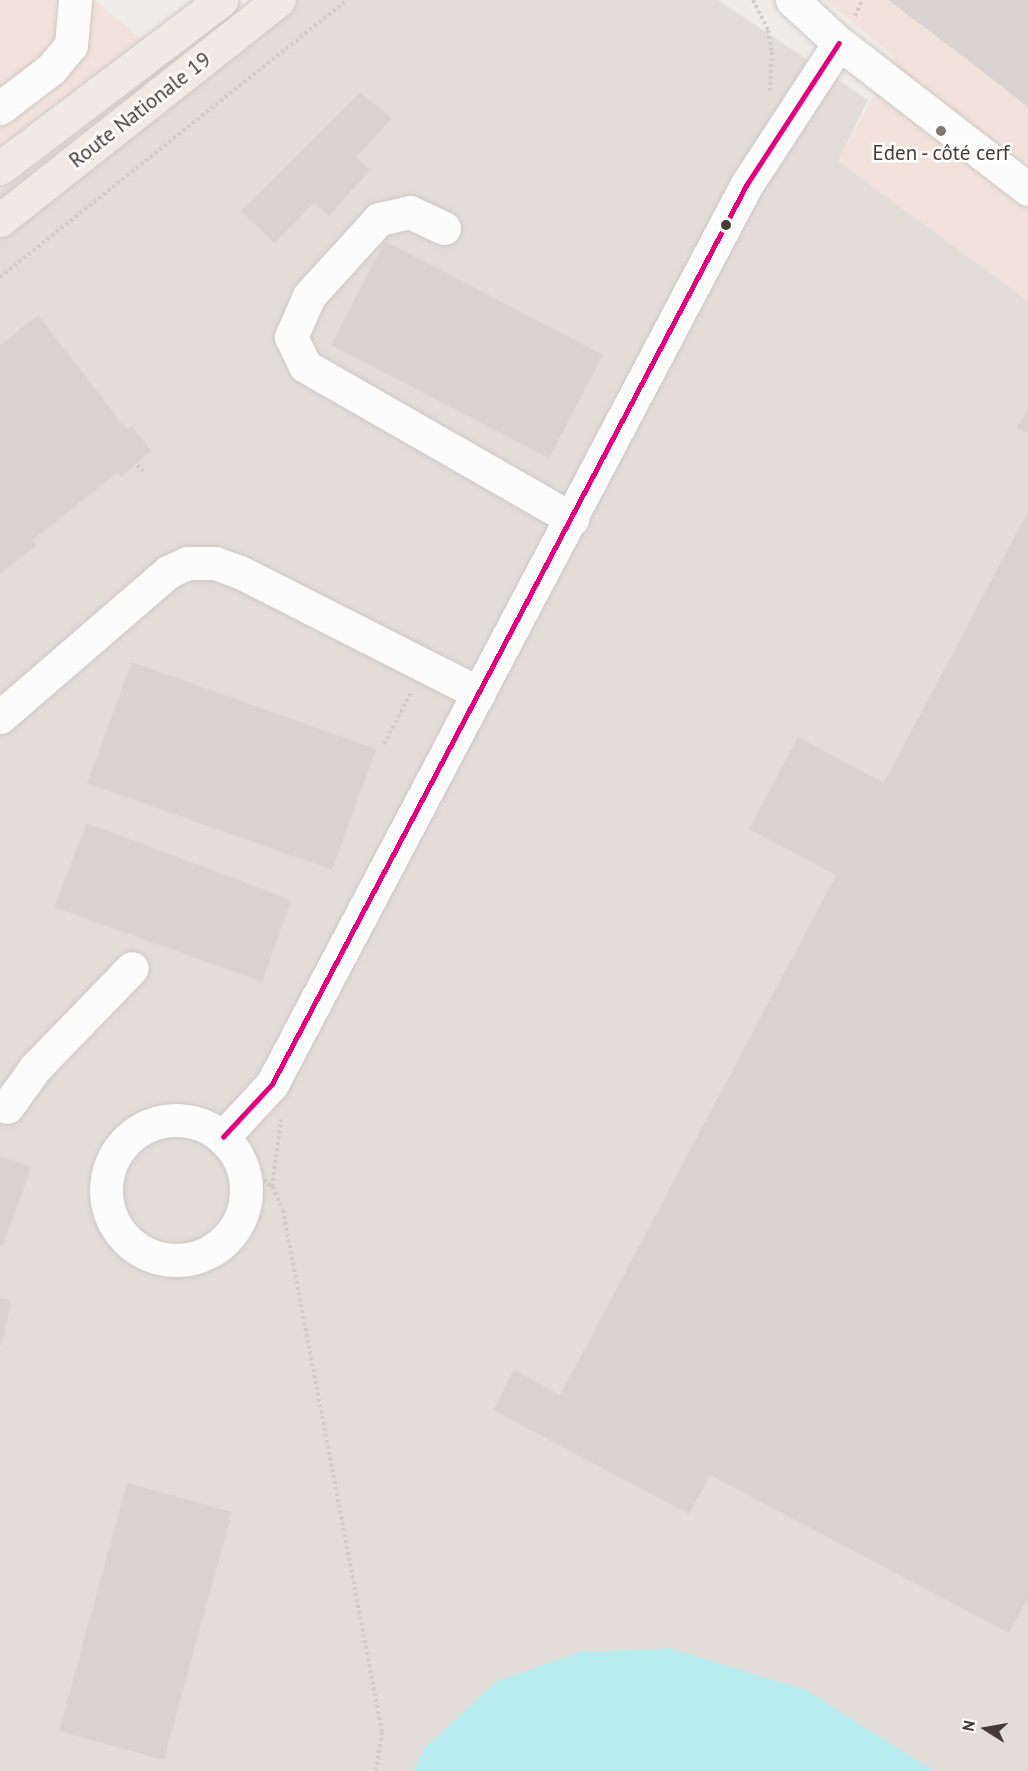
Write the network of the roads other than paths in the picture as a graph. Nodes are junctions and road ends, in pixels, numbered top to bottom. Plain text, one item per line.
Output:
1 (75, 0) edge
2 (221, 0) edge
3 (279, 0) edge
4 (792, 0) edge
5 (839, 43) junction
6 (0, 108) edge
7 (0, 168) edge
8 (1028, 189) edge
9 (0, 220) edge
10 (444, 228) dead end
11 (572, 519) junction
12 (479, 693) junction
13 (0, 717) edge
14 (132, 968) dead end
15 (7, 1107) dead end
16 (231, 1149) road end

1 - 6 street
2 - 7 main road, Route Nationale 19
3 - 9 main road, Route Nationale 19
4 - 5 street
5 - 8 street
5 - 11 street
10 - 11 street
11 - 12 street
12 - 13 street
12 - 16 street
14 - 15 street

